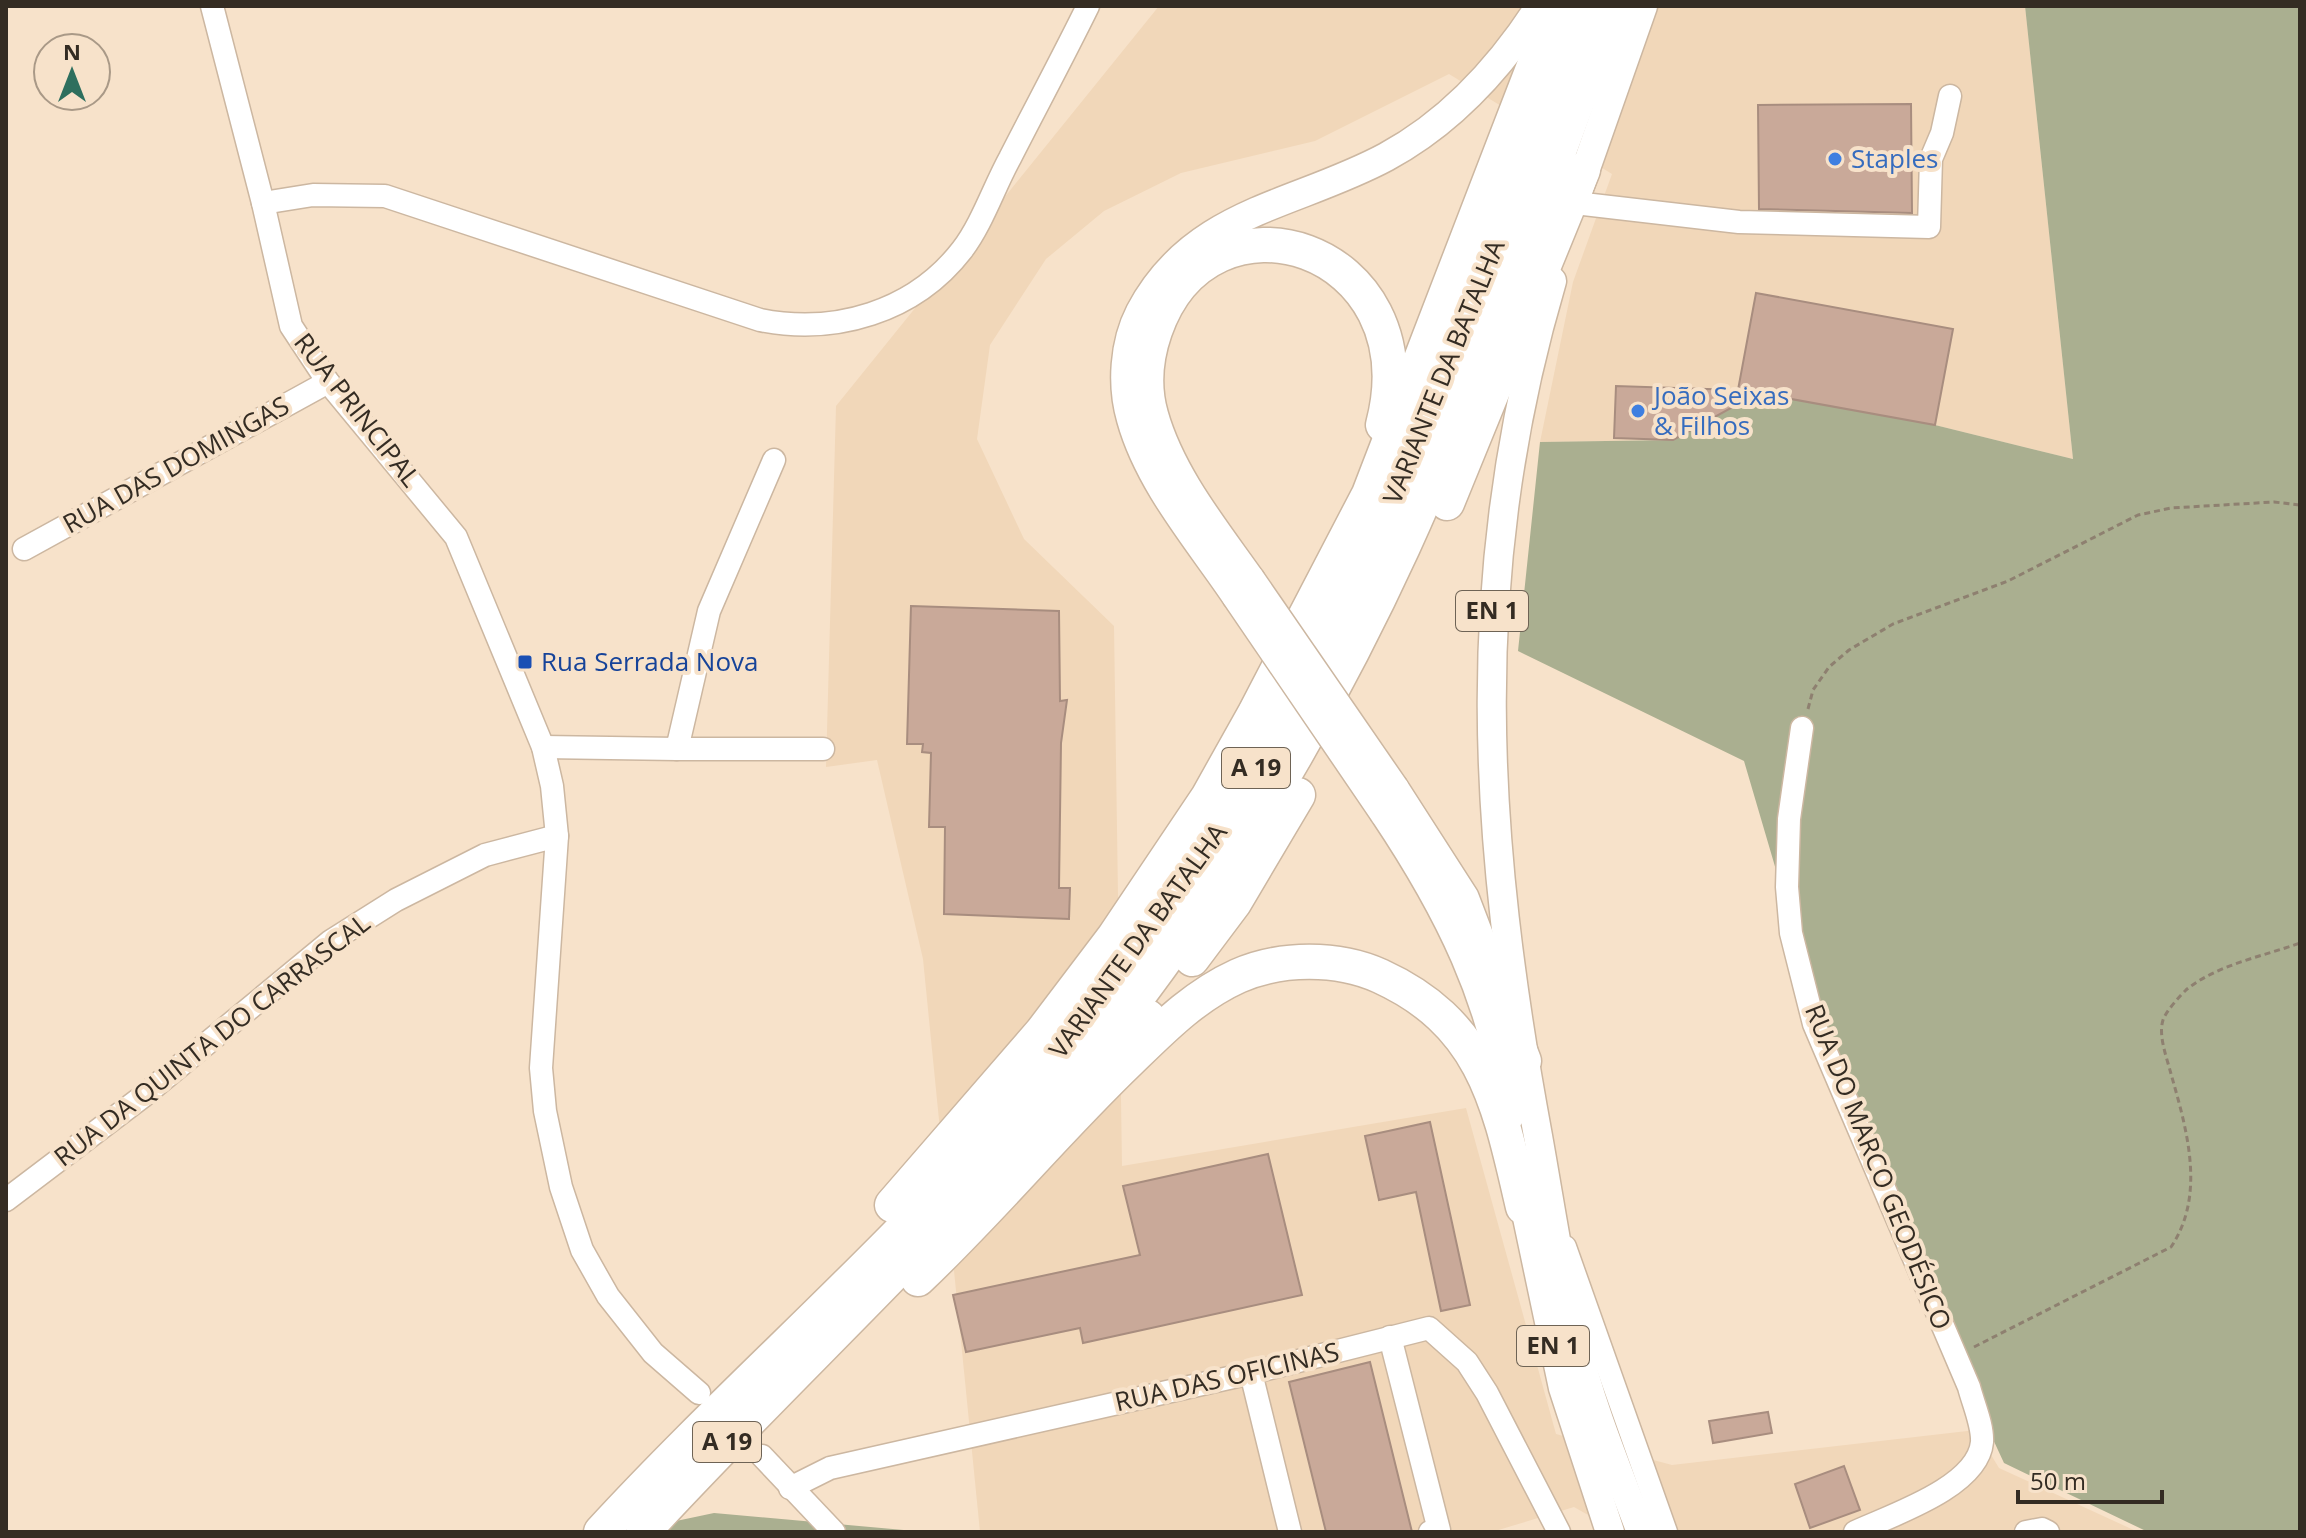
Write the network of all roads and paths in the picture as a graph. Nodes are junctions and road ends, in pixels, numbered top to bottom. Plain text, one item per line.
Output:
1 (212, 6) edge
2 (1088, 6) edge
3 (1540, 6) edge
4 (1557, 6) edge
5 (1584, 6) edge
6 (1613, 6) edge
7 (1643, 6) edge
8 (1950, 96) dead end
9 (1579, 186) junction
10 (263, 203) junction
11 (328, 382) junction
12 (774, 460) dead end
13 (2300, 505) edge
14 (24, 549) dead end
15 (1333, 566) junction
16 (1242, 589) junction
17 (1802, 728) joint
18 (543, 747) junction
19 (677, 749) junction
20 (823, 749) dead end
21 (1388, 802) junction
22 (557, 836) junction
23 (2300, 943) edge
24 (1524, 1061) junction
25 (1099, 1090) junction
26 (6, 1200) edge
27 (1538, 1213) junction
28 (1390, 1337) junction
29 (816, 1356) junction
30 (1956, 1356) junction
31 (1251, 1373) junction
32 (713, 1399) junction
33 (762, 1456) dead end
34 (790, 1488) junction
35 (601, 1532) edge
36 (643, 1532) edge
37 (834, 1532) edge
38 (1290, 1532) edge
39 (1430, 1532) edge
40 (1559, 1532) edge
41 (1610, 1532) edge
42 (1641, 1532) edge
43 (1666, 1532) edge
44 (1855, 1532) edge
45 (2026, 1532) edge
46 (2048, 1532) edge

1 - 10 street, RUA PRINCIPAL
2 - 10 street
3 - 16 main road
4 - 15 highway
5 - 32 highway, VARIANTE DA BATALHA / A 19
6 - 29 highway, VARIANTE DA BATALHA / A 19
7 - 9 main road, EN 1
8 - 9 street
9 - 24 main road, EN 1
9 - 25 highway
10 - 11 street, RUA PRINCIPAL
11 - 14 street, RUA DAS DOMINGAS
11 - 18 street, RUA PRINCIPAL
12 - 19 street
13 - 17 path
15 - 16 highway
15 - 32 highway
16 - 21 highway, bridge
17 - 30 street, RUA DO MARCO GEODÉSICO
18 - 19 street
18 - 22 street
19 - 20 street
21 - 24 highway
21 - 27 main road, EN 1
22 - 26 street, RUA DA QUINTA DO CARRASCAL
22 - 32 street
23 - 30 path
24 - 27 main road, EN 1
25 - 27 highway
25 - 29 highway
27 - 41 main road, EN 1
27 - 42 main road, EN 1
27 - 43 street
28 - 31 street, RUA DAS OFICINAS
28 - 39 street
28 - 40 street, RUA DAS OFICINAS
29 - 36 highway, VARIANTE DA BATALHA / A 19
30 - 44 street, RUA DO MARCO GEODÉSICO
31 - 34 street, RUA DAS OFICINAS
31 - 38 street
32 - 35 highway, VARIANTE DA BATALHA / A 19
33 - 34 street
34 - 37 street
45 - 46 street

